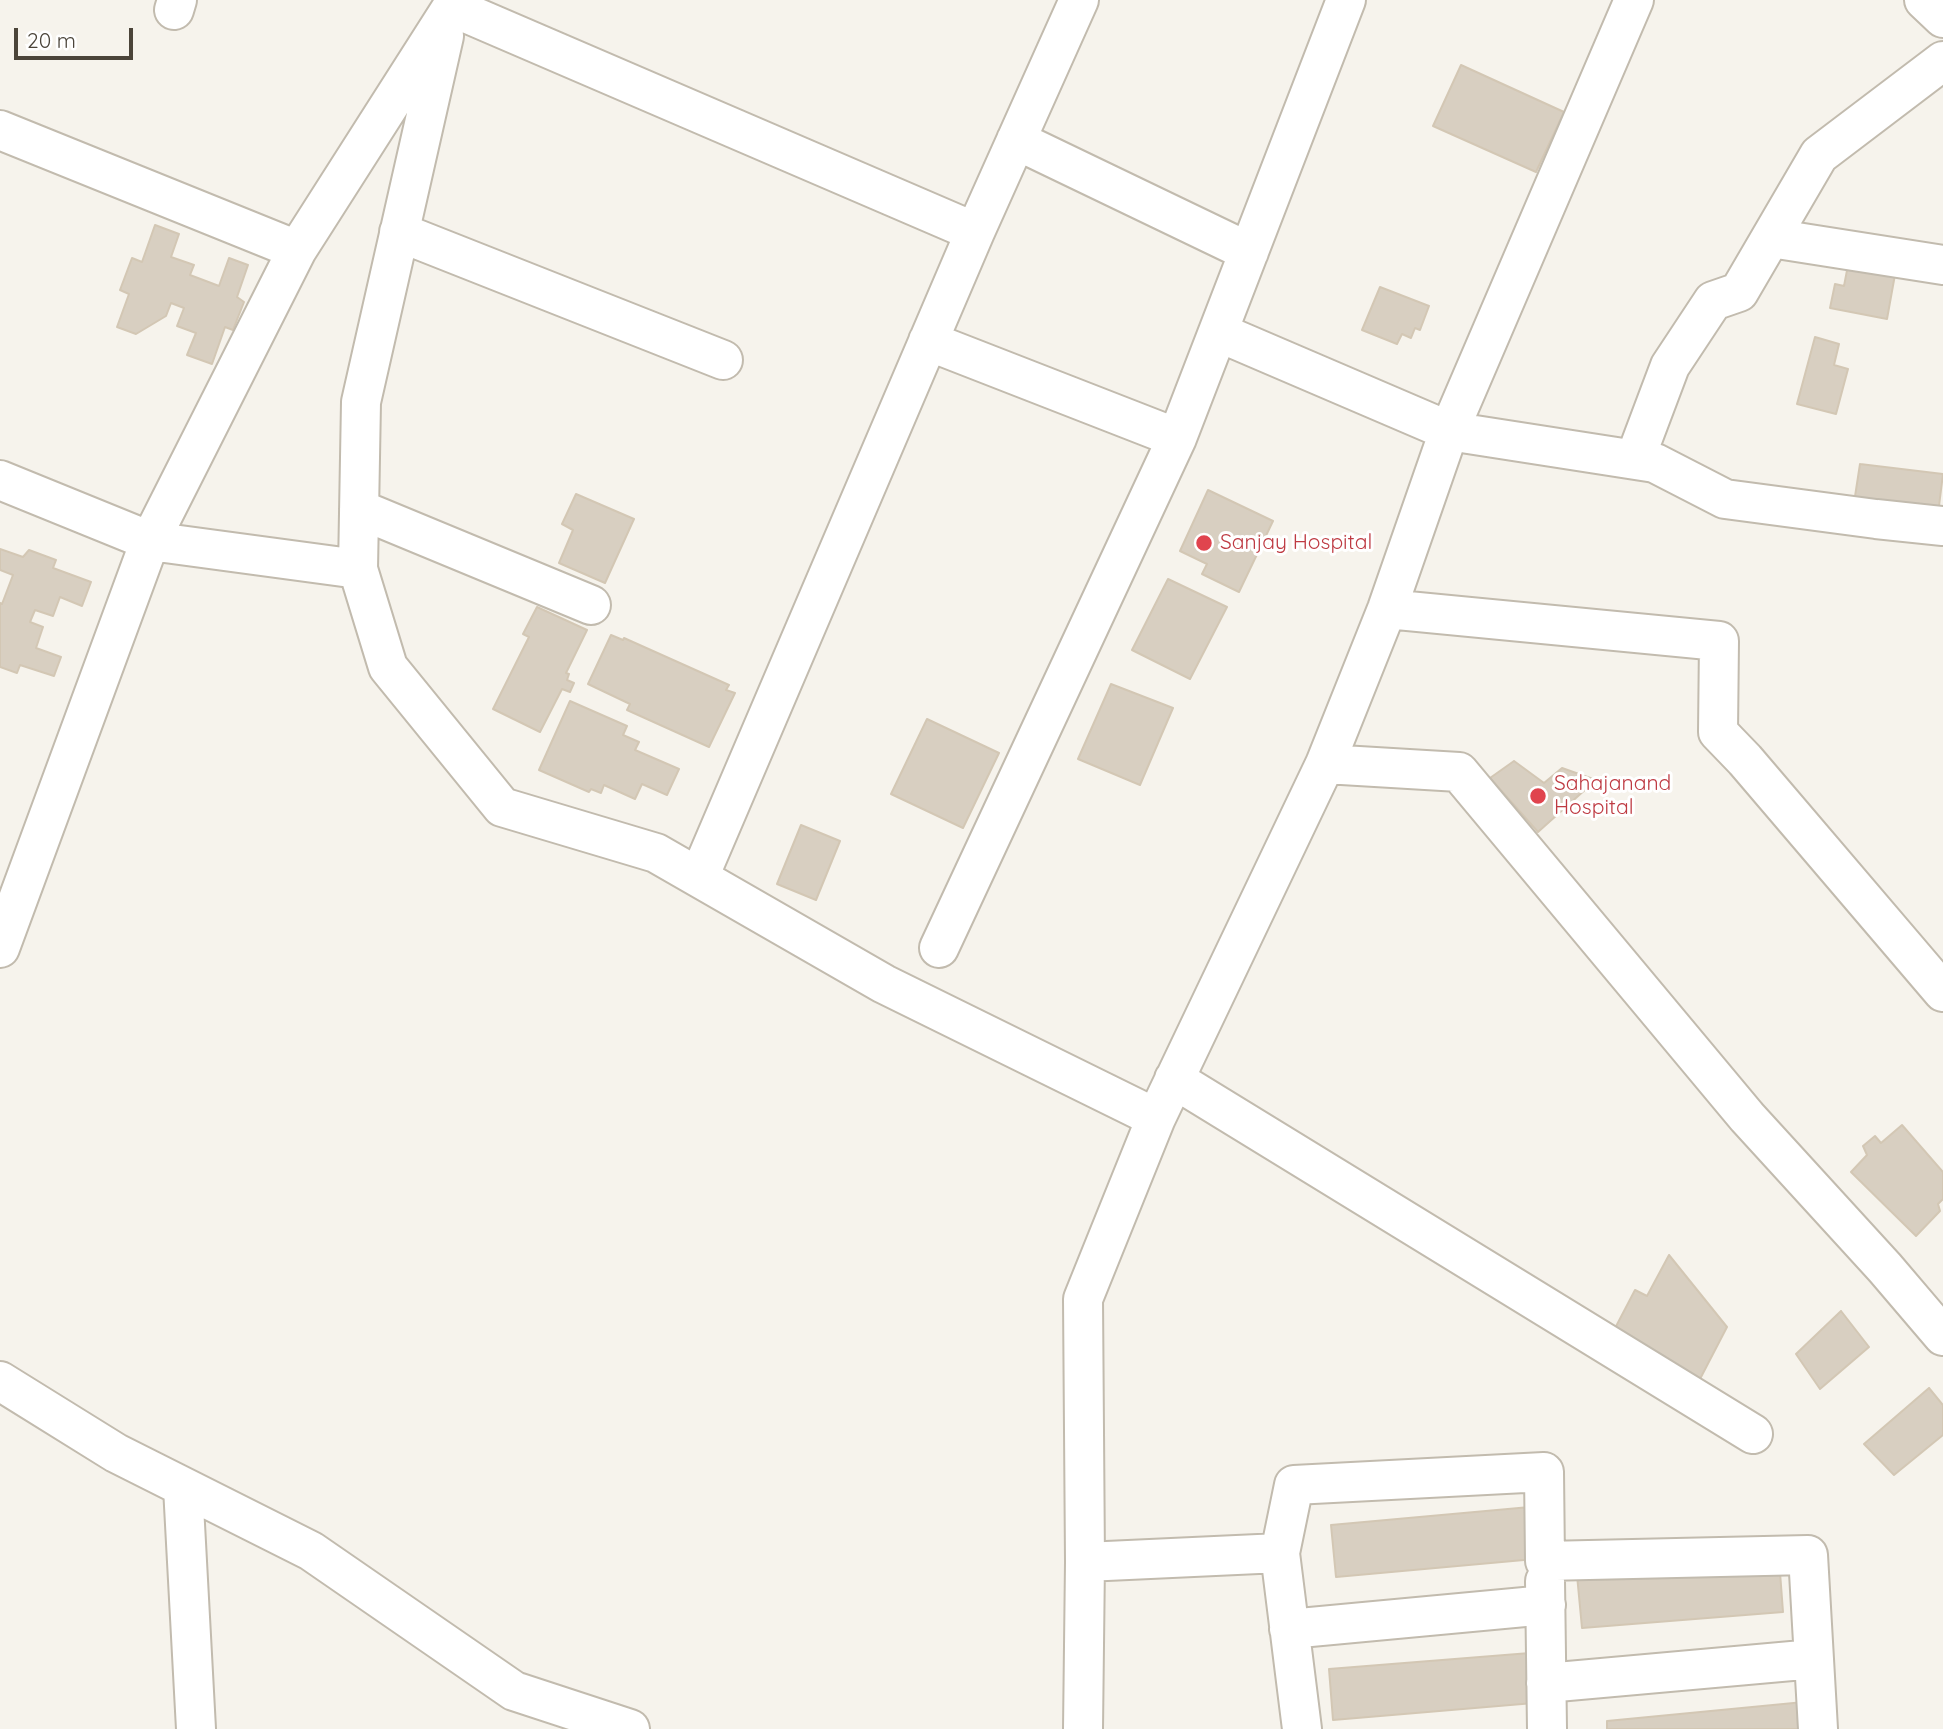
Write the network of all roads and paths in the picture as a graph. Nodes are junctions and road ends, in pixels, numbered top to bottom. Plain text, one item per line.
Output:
1 (1079, 0) edge
2 (1346, 0) edge
3 (1634, 0) edge
4 (1924, 0) edge
5 (453, 3) edge
6 (1943, 18) edge
7 (1943, 61) edge
8 (0, 130) edge
9 (1016, 140) junction
10 (399, 232) junction
11 (975, 232) junction
12 (1771, 238) junction
13 (297, 250) junction
14 (1249, 252) junction
15 (1943, 265) edge
16 (1218, 332) junction
17 (928, 341) junction
18 (723, 360) dead end
19 (1449, 431) junction
20 (1177, 438) junction
21 (1635, 459) junction
22 (0, 480) edge
23 (359, 509) junction
24 (1943, 526) edge
25 (150, 541) junction
26 (359, 569) junction
27 (591, 605) dead end
28 (1387, 609) junction
29 (1325, 764) junction
30 (699, 877) junction
31 (0, 948) edge
32 (939, 948) dead end
33 (1943, 992) edge
34 (1174, 1079) junction
35 (1156, 1118) junction
36 (1943, 1336) edge
37 (0, 1381) edge
38 (1753, 1434) dead end
39 (183, 1487) junction
40 (1280, 1553) junction
41 (1545, 1561) junction
42 (1084, 1562) junction
43 (1546, 1605) junction
44 (1289, 1629) junction
45 (1814, 1659) junction
46 (1546, 1683) junction
47 (196, 1729) edge
48 (630, 1729) edge
49 (1083, 1729) edge
50 (1302, 1729) edge
51 (1547, 1729) edge
52 (1818, 1729) edge

1 - 9 street
2 - 14 street
3 - 19 street
4 - 6 street
5 - 10 street
5 - 11 street
5 - 13 street
7 - 12 street
8 - 13 street
9 - 11 street
9 - 14 street
10 - 18 street
10 - 23 street
11 - 17 street
12 - 15 street
12 - 21 street
13 - 25 street
14 - 16 street
16 - 19 street
16 - 20 street
17 - 20 street
17 - 30 street
19 - 21 street
19 - 28 street
20 - 32 street
21 - 24 street
22 - 25 street
23 - 26 street
23 - 27 street
25 - 26 street
25 - 31 street
26 - 30 street
28 - 29 street
28 - 33 street
29 - 34 street
29 - 36 street
30 - 35 street
34 - 35 street
34 - 38 street
35 - 42 street
37 - 39 street
39 - 47 street
39 - 48 street
40 - 41 street
40 - 42 street
40 - 44 street
41 - 43 street
41 - 45 street
42 - 49 street
43 - 44 street
43 - 46 street
44 - 50 street
45 - 46 street
45 - 52 street
46 - 51 street

